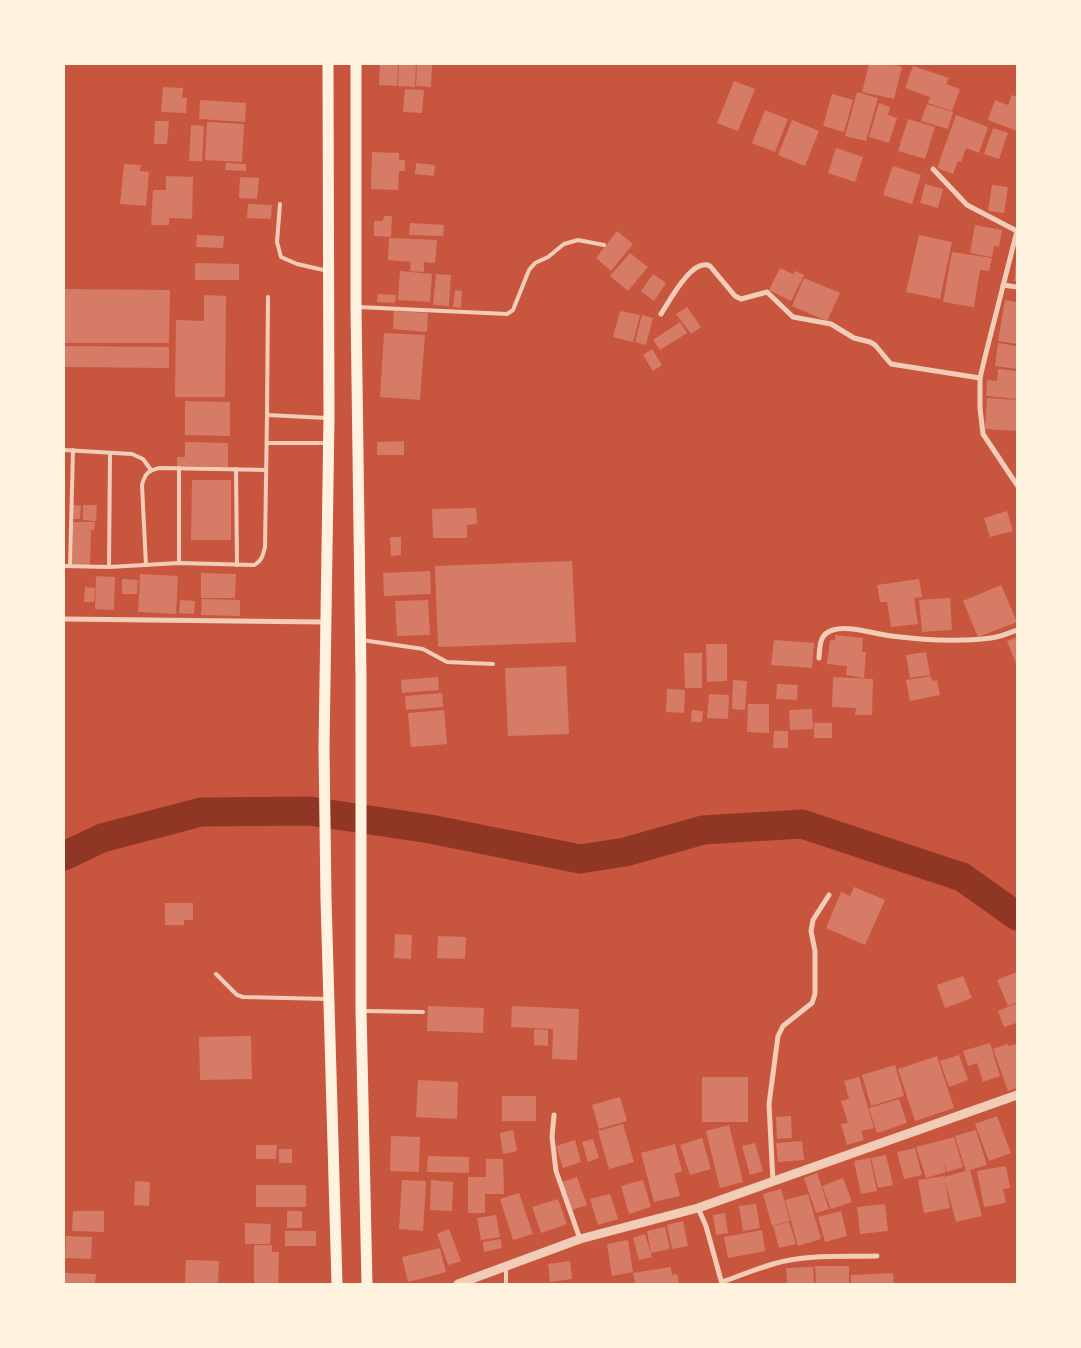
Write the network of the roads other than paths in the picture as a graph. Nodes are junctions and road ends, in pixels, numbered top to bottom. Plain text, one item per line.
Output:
1 (328, 64) edge
2 (356, 64) edge
3 (933, 169) dead end
4 (280, 204) dead end
5 (1017, 231) edge
6 (604, 244) dead end
7 (328, 270) junction
8 (1003, 285) junction
9 (1017, 287) edge
10 (268, 297) dead end
11 (356, 307) junction
12 (661, 314) dead end
13 (980, 378) junction
14 (267, 415) junction
15 (329, 418) junction
16 (267, 443) junction
17 (328, 443) junction
18 (64, 450) edge
19 (73, 450) junction
20 (110, 453) junction
21 (179, 468) junction
22 (236, 469) junction
23 (151, 470) junction
24 (266, 470) junction
25 (1017, 485) edge
26 (179, 563) junction
27 (146, 565) junction
28 (237, 565) junction
29 (64, 566) edge
30 (70, 566) junction
31 (109, 567) junction
32 (64, 619) edge
33 (326, 622) junction
34 (1017, 630) edge
35 (360, 640) junction
36 (819, 658) dead end
37 (493, 664) dead end
38 (829, 895) dead end
39 (216, 974) dead end
40 (329, 999) junction
41 (361, 1010) junction
42 (423, 1012) dead end
43 (1017, 1096) edge
44 (554, 1115) dead end
45 (773, 1182) junction
46 (698, 1208) junction
47 (580, 1239) junction
48 (878, 1256) dead end
49 (506, 1266) junction
50 (722, 1283) edge
51 (337, 1284) edge
52 (367, 1284) edge
53 (458, 1284) edge
54 (506, 1284) edge

1 - 7 highway
2 - 11 highway
3 - 5 street
4 - 7 lane
5 - 8 street
6 - 11 lane
7 - 15 highway
8 - 9 street
8 - 13 street
10 - 14 lane
11 - 35 highway
12 - 13 street
13 - 25 street
14 - 15 lane
14 - 16 lane
15 - 17 highway
16 - 17 lane
16 - 24 lane
17 - 33 highway
18 - 19 lane
19 - 20 lane
19 - 30 lane
20 - 23 lane
20 - 31 lane
21 - 22 lane
21 - 23 lane
21 - 26 lane
22 - 24 lane
22 - 28 lane
23 - 27 lane
24 - 28 lane
26 - 27 lane
26 - 28 lane
27 - 31 lane
29 - 30 lane
30 - 31 lane
32 - 33 street
33 - 40 highway
34 - 36 street
35 - 37 lane
35 - 41 highway
38 - 45 street
39 - 40 lane
40 - 51 highway
41 - 42 lane
41 - 52 highway
43 - 45 street
44 - 47 street
45 - 46 street
46 - 47 street
46 - 50 street
47 - 49 street
48 - 50 street
49 - 53 street
49 - 54 lane

